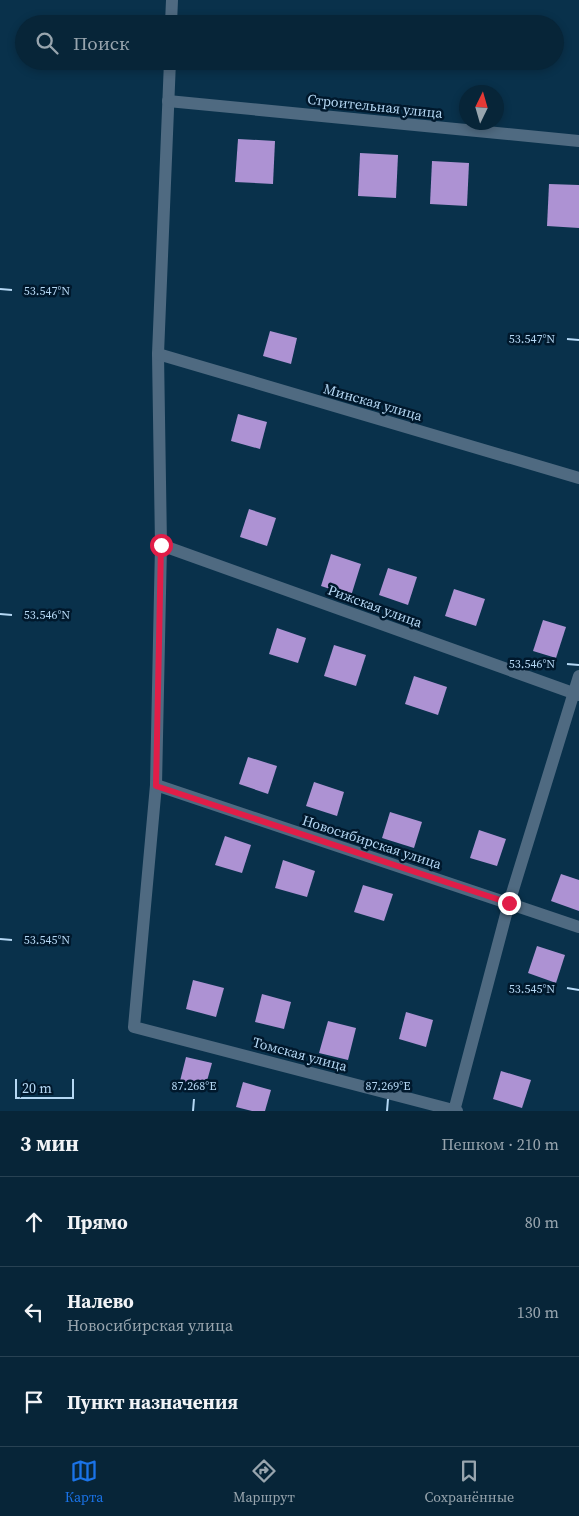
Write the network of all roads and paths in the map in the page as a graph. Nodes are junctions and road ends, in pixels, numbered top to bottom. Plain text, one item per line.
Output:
1 (172, 0) edge
2 (171, 15) edge
3 (170, 70) edge
4 (168, 101) junction
5 (579, 141) edge
6 (158, 354) junction
7 (579, 478) edge
8 (161, 545) junction
9 (579, 676) edge
10 (576, 695) edge
11 (156, 786) junction
12 (509, 903) junction
13 (579, 927) edge
14 (455, 1111) edge

1 - 2 street
3 - 4 street
4 - 5 street, Строительная улица
4 - 6 street
6 - 7 street, Минская улица
6 - 8 street
8 - 10 street, Рижская улица
8 - 11 street
9 - 10 street
10 - 12 street
11 - 12 street, Новосибирская улица
11 - 14 street, Томская улица
12 - 13 street, Новосибирская улица
12 - 14 street

